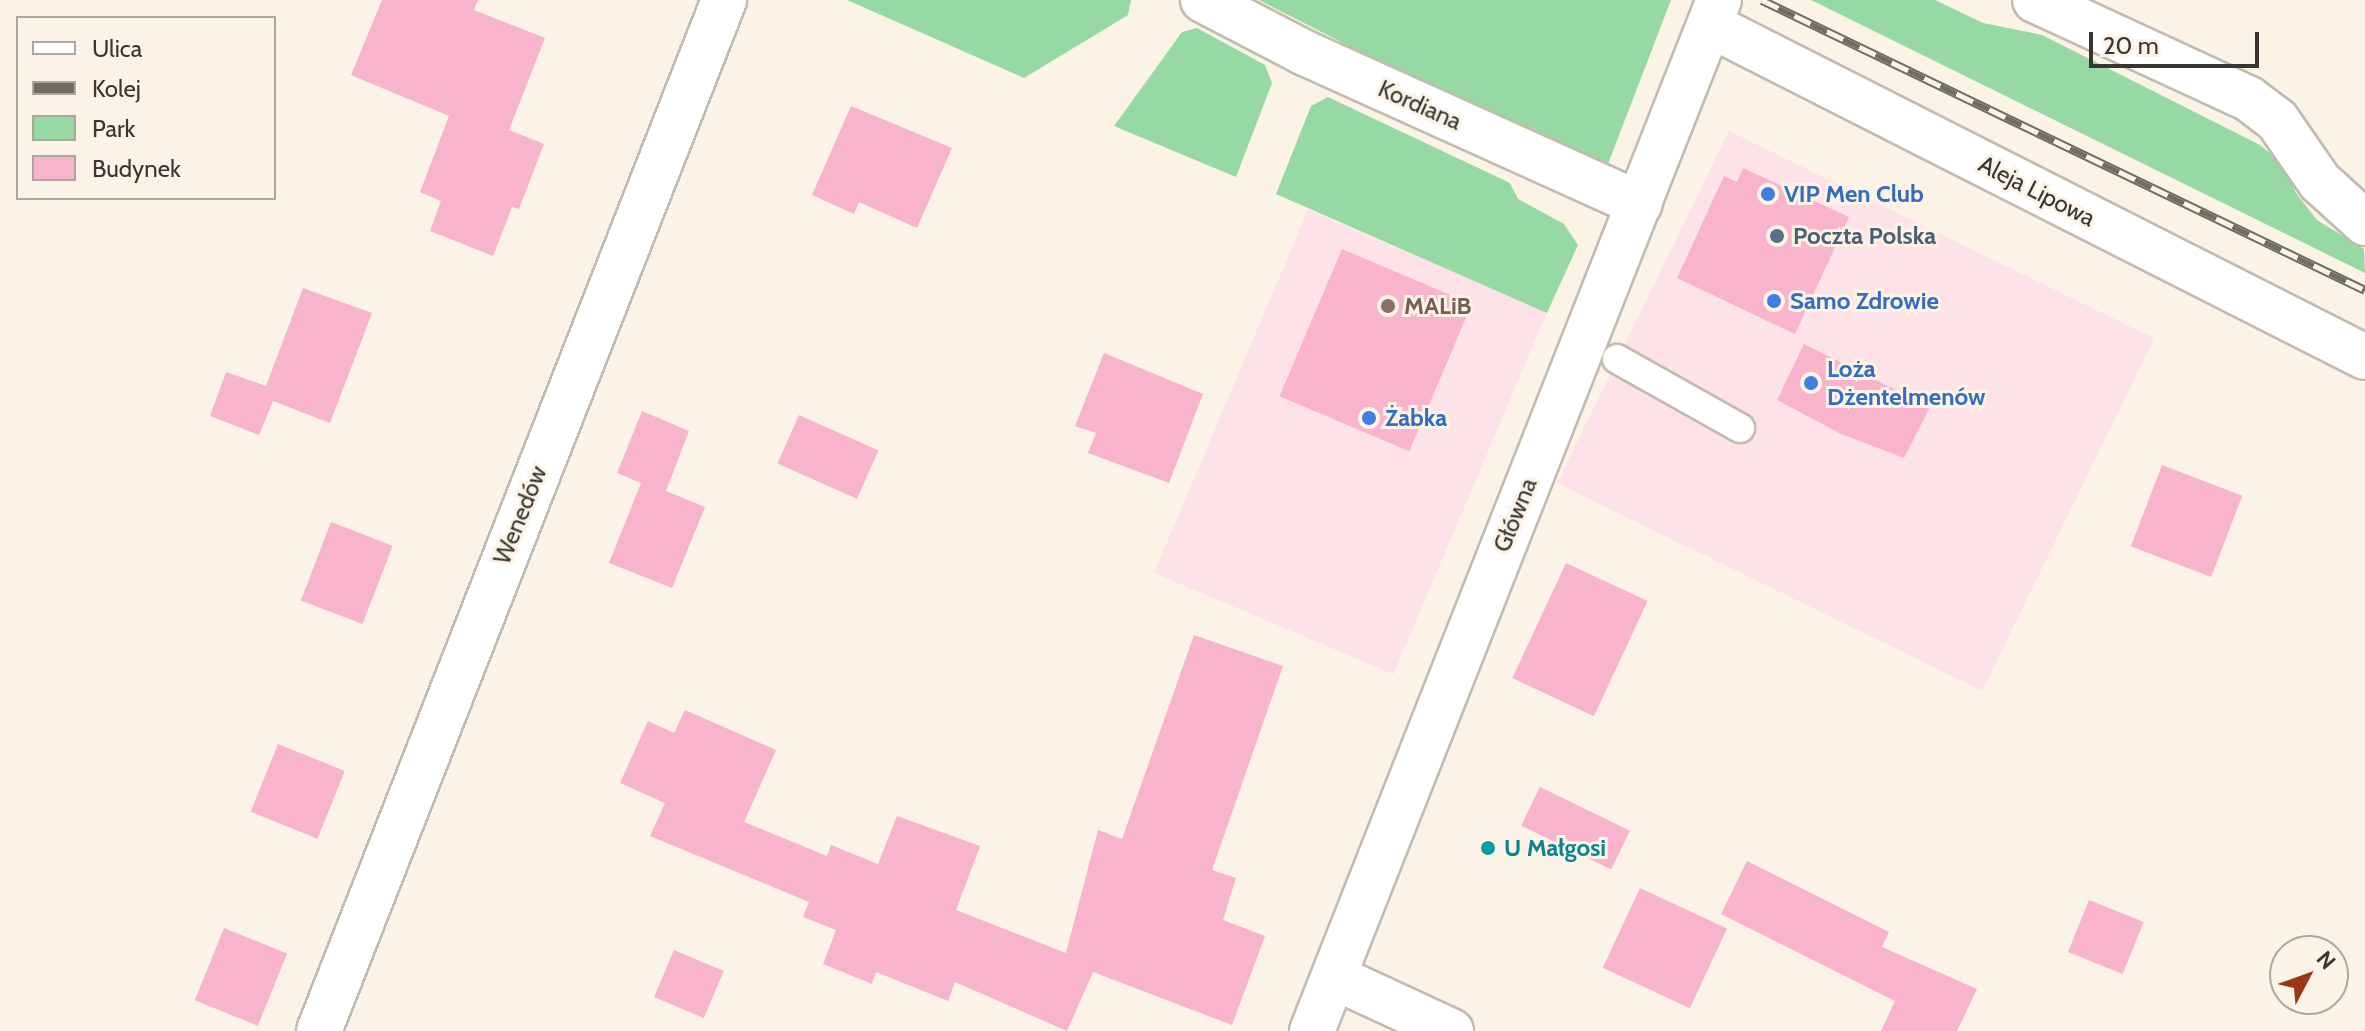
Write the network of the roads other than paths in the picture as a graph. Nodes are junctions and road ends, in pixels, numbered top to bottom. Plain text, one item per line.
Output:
1 (724, 0) edge
2 (1203, 0) edge
3 (2035, 0) edge
4 (1714, 13) edge
5 (1640, 204) junction
6 (2365, 223) edge
7 (2365, 357) edge
8 (1617, 359) dead end
9 (1740, 428) dead end
10 (1334, 977) junction
11 (319, 1031) edge
12 (1312, 1031) edge
13 (1451, 1031) edge

1 - 11 street, Wenedów
2 - 5 street, Kordiana
3 - 6 street
4 - 5 street, Główna
4 - 7 street, Aleja Lipowa
5 - 10 street, Główna
8 - 9 lane
10 - 12 street, Główna
10 - 13 street

